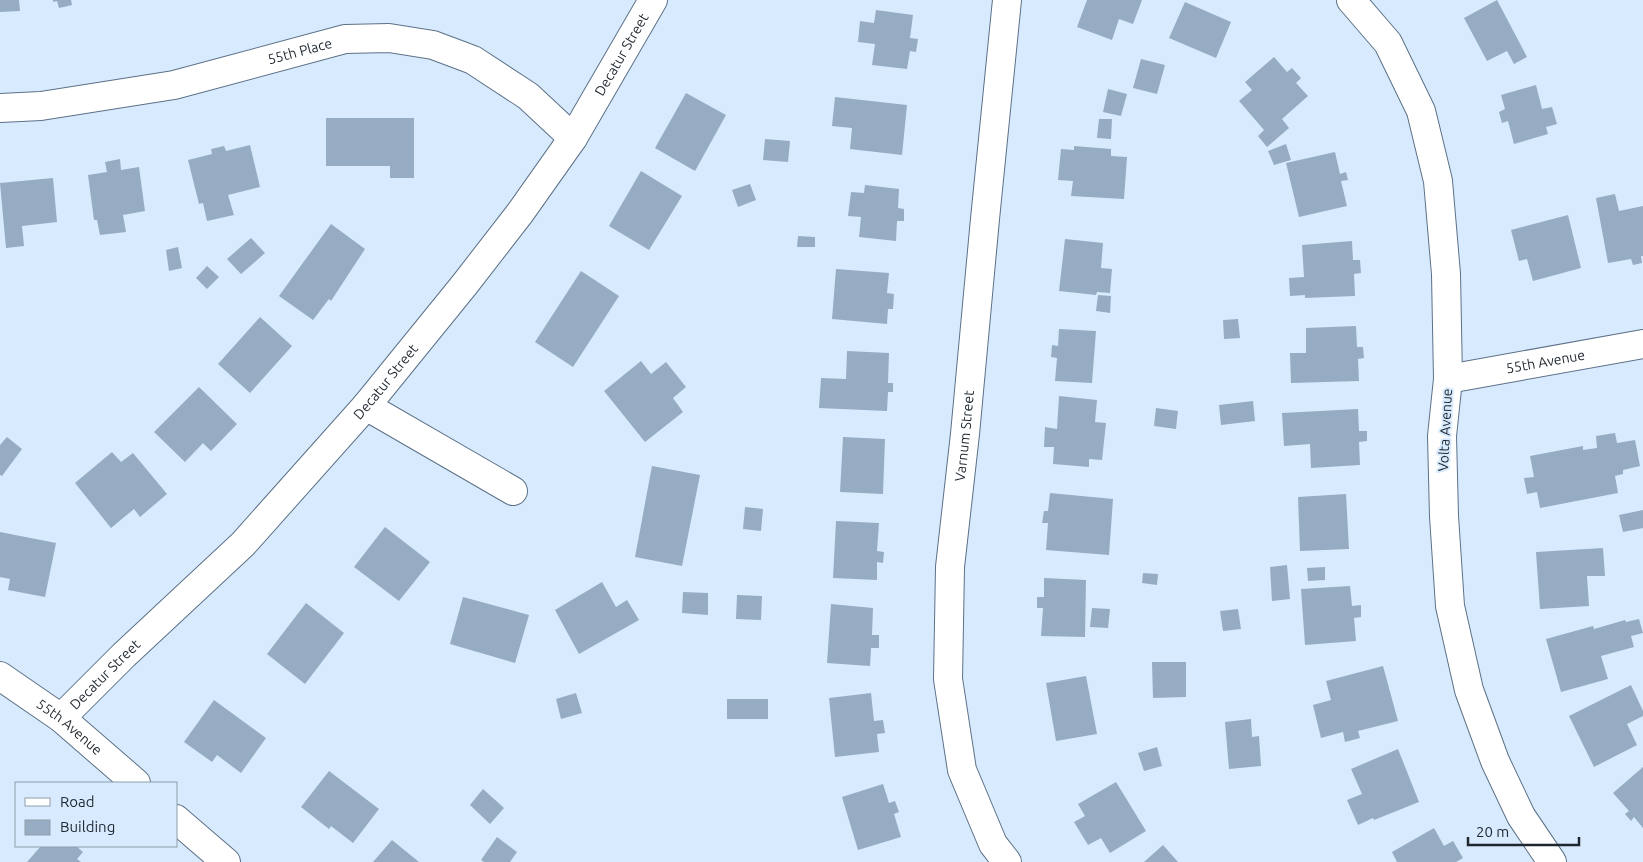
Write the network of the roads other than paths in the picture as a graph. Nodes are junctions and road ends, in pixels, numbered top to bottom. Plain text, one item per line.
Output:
1 (652, 0) edge
2 (1007, 0) edge
3 (1351, 0) edge
4 (0, 108) edge
5 (573, 138) junction
6 (1643, 344) edge
7 (1448, 379) junction
8 (366, 406) junction
9 (513, 491) dead end
10 (0, 676) edge
11 (61, 718) junction
12 (135, 782) edge
13 (178, 821) edge
14 (226, 862) edge
15 (1007, 862) edge
16 (1552, 862) edge

1 - 5 street, Decatur Street
2 - 15 street, Varnum Street
3 - 7 street, Volta Avenue
4 - 5 street, 55th Place
5 - 8 street, Decatur Street
6 - 7 street, 55th Avenue
7 - 16 street, Volta Avenue
8 - 9 street
8 - 11 street, Decatur Street
10 - 11 street, 55th Avenue
11 - 12 street, 55th Avenue
13 - 14 street

